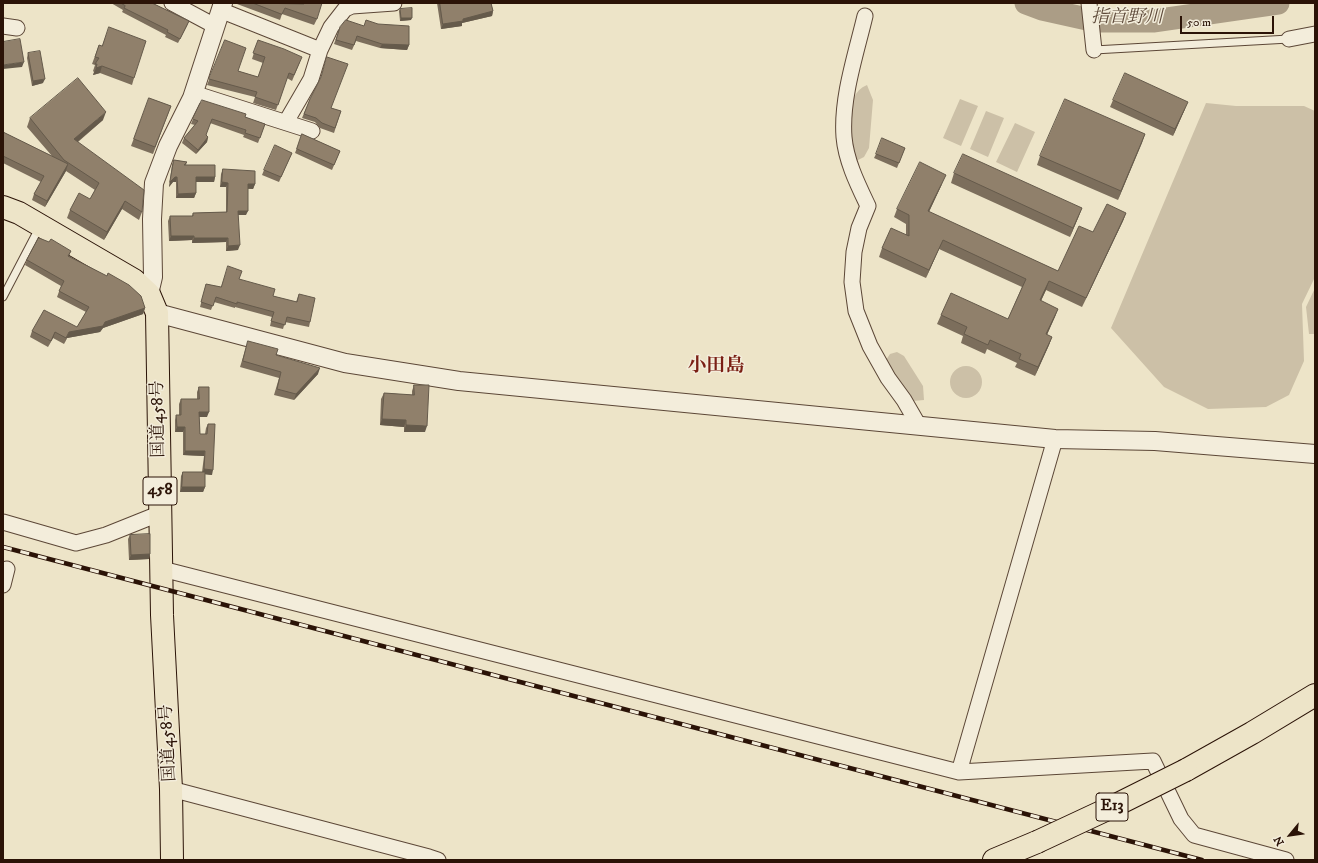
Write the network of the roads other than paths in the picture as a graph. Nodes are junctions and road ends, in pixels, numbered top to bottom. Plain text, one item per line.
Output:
1 (172, 3) edge
2 (394, 3) edge
3 (1089, 3) edge
4 (219, 13) edge
5 (865, 16) dead end
6 (1315, 34) edge
7 (1289, 39) joint
8 (320, 50) junction
9 (1094, 50) joint
10 (193, 92) junction
11 (286, 122) junction
12 (312, 131) dead end
13 (3, 207) edge
14 (40, 225) junction
15 (3, 297) edge
16 (153, 304) junction
17 (919, 426) junction
18 (1055, 439) junction
19 (1315, 454) edge
20 (161, 513) junction
21 (3, 522) edge
22 (7, 569) dead end
23 (162, 569) junction
24 (3, 585) edge
25 (1315, 695) edge
26 (959, 772) junction
27 (171, 789) junction
28 (432, 859) edge
29 (172, 860) edge
30 (994, 860) edge
31 (1286, 860) edge

1 - 4 street
2 - 8 street
3 - 9 street
4 - 8 street
4 - 10 street
5 - 17 street
6 - 7 street
7 - 9 lane
8 - 11 street
10 - 11 street
10 - 16 street
11 - 12 street
13 - 14 highway
14 - 15 lane
14 - 16 highway
16 - 17 street
16 - 20 highway, 国道458号 / 458
17 - 18 street
18 - 19 street
18 - 26 street
20 - 21 street
20 - 23 highway, 国道458号 / 458
22 - 24 street
23 - 26 street
23 - 27 highway, 国道458号 / 458
25 - 30 highway, E13, bridge
26 - 31 street
27 - 28 street
27 - 29 highway, 国道458号 / 458

